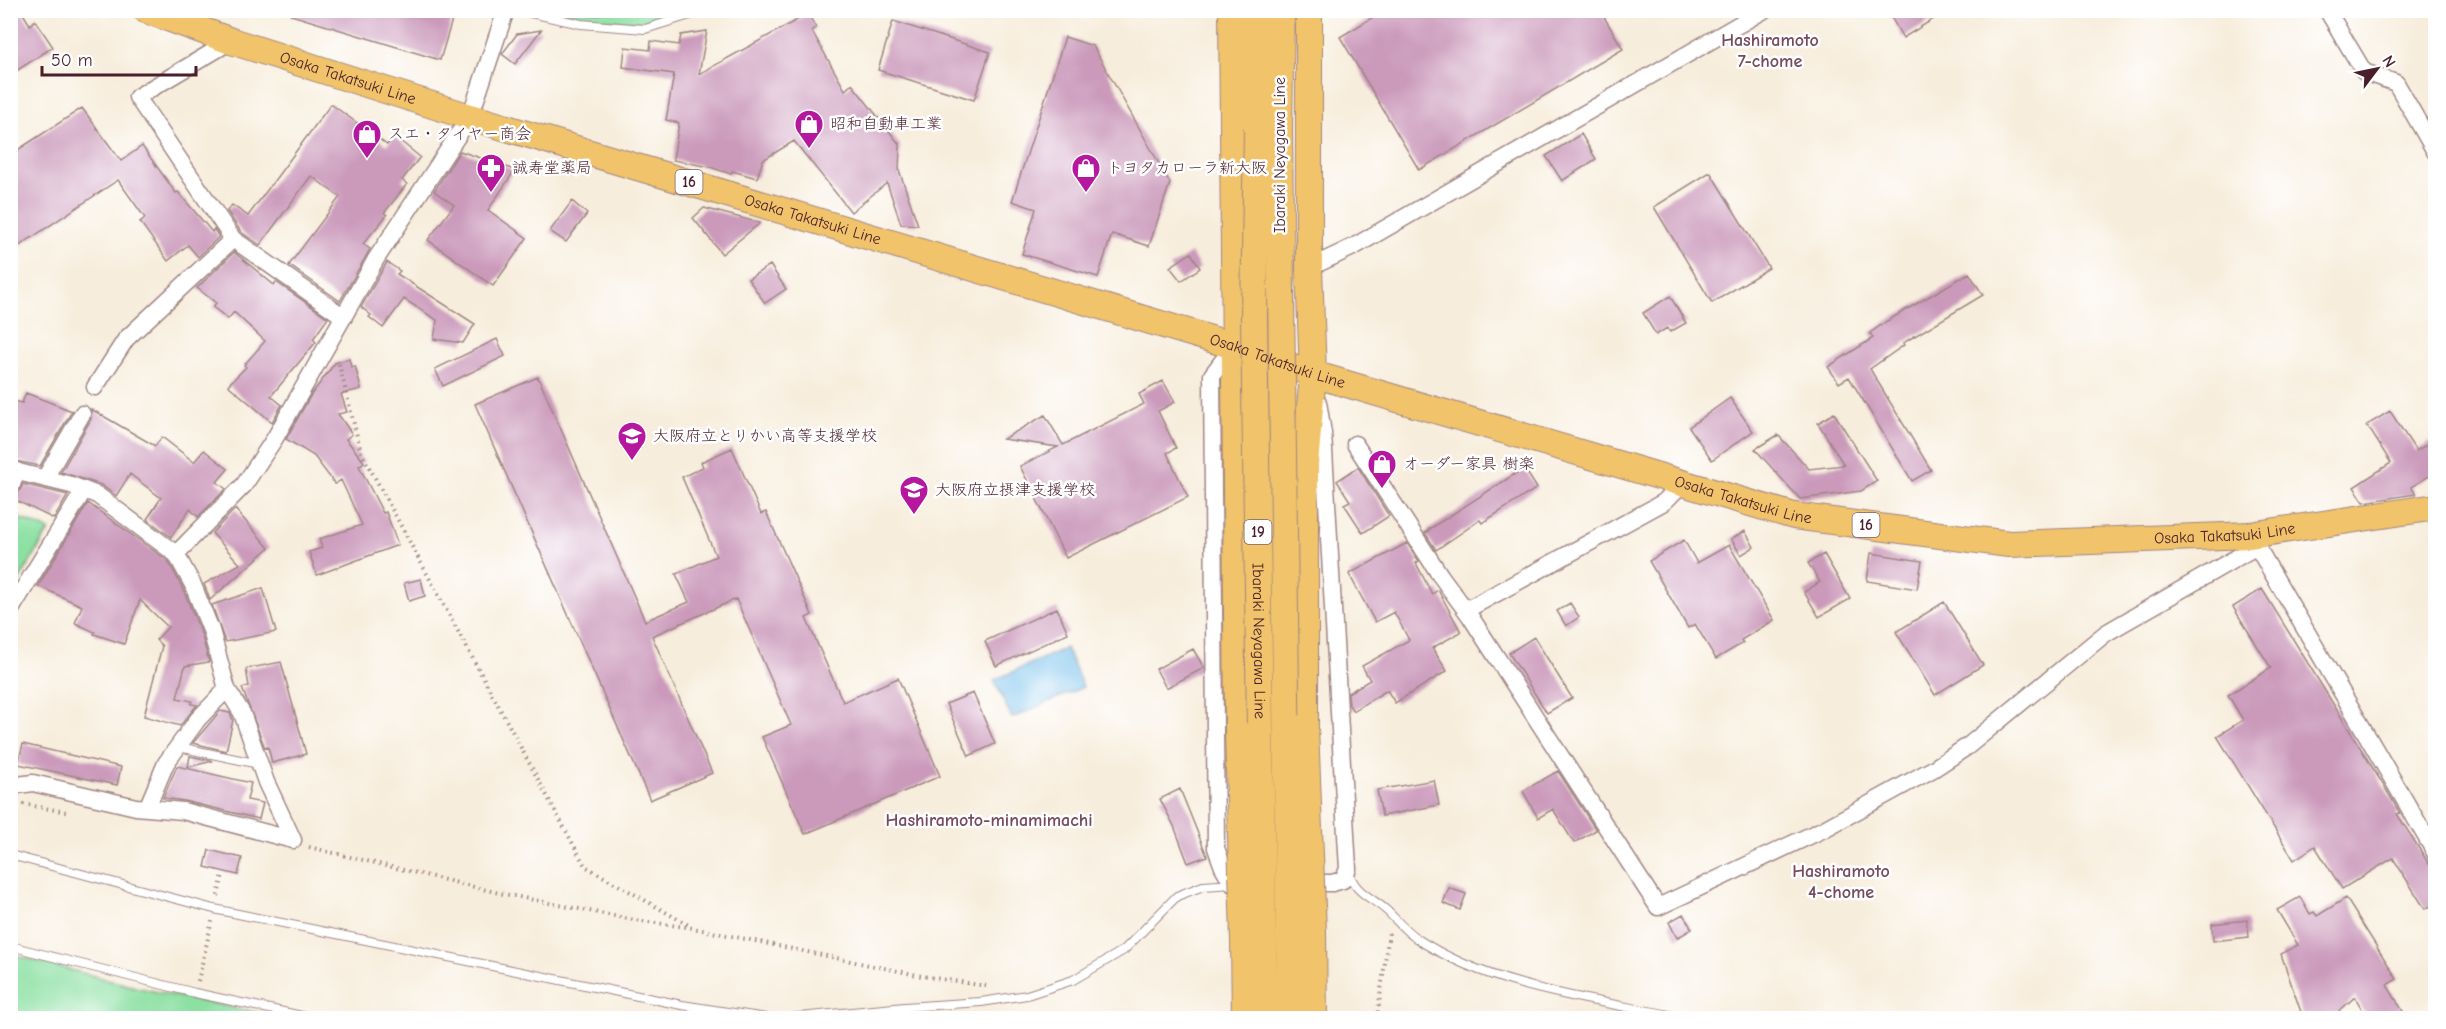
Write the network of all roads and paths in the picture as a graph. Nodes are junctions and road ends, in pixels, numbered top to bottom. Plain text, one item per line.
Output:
1 (146, 10) edge
2 (506, 10) edge
3 (517, 10) edge
4 (706, 10) edge
5 (1232, 10) edge
6 (1257, 10) edge
7 (1281, 10) edge
8 (1309, 10) edge
9 (1764, 10) edge
10 (2327, 10) edge
11 (231, 41) junction
12 (470, 117) junction
13 (1268, 129) junction
14 (2436, 153) edge
15 (233, 239) junction
16 (1309, 268) junction
17 (344, 317) junction
18 (332, 337) junction
19 (1234, 346) junction
20 (1313, 374) junction
21 (95, 387) dead end
22 (82, 414) dead end
23 (1355, 444) dead end
24 (14, 470) edge
25 (45, 478) junction
26 (1683, 483) junction
27 (10, 490) edge
28 (84, 490) junction
29 (2436, 507) edge
30 (2253, 540) junction
31 (176, 554) junction
32 (1466, 610) junction
33 (10, 611) edge
34 (227, 689) junction
35 (178, 747) junction
36 (259, 764) junction
37 (10, 786) edge
38 (147, 808) junction
39 (293, 840) junction
40 (2436, 854) edge
41 (10, 855) edge
42 (1348, 868) junction
43 (223, 874) dead end
44 (1233, 884) junction
45 (214, 909) junction
46 (1392, 917) junction
47 (693, 928) junction
48 (1277, 936) junction
49 (10, 946) edge
50 (991, 987) dead end
51 (195, 993) junction
52 (310, 1018) edge
53 (766, 1018) edge
54 (789, 1018) edge
55 (1245, 1018) edge
56 (1264, 1018) edge
57 (1290, 1018) edge
58 (1314, 1018) edge
59 (1377, 1018) edge
60 (1685, 1018) edge

1 - 11 main road, Osaka Takatsuki Line / 16
2 - 12 street
3 - 4 lane
5 - 19 main road
6 - 13 main road, Ibaraki Neyagawa Line / 19
7 - 13 main road, Ibaraki Neyagawa Line / 19
8 - 16 main road
9 - 16 street
10 - 14 street
11 - 12 main road, Osaka Takatsuki Line / 16
11 - 15 street
12 - 17 street
12 - 19 main road, Osaka Takatsuki Line / 16
13 - 48 main road, Ibaraki Neyagawa Line / 19, bridge
15 - 17 street
15 - 21 street
16 - 20 main road
17 - 18 street
18 - 31 street
18 - 47 path
19 - 20 main road, Osaka Takatsuki Line / 16
19 - 44 street
19 - 48 main road, bridge
20 - 26 main road, Osaka Takatsuki Line / 16
20 - 42 street
20 - 48 main road, bridge
22 - 25 street
23 - 32 street
24 - 25 street
24 - 27 street
25 - 28 street
26 - 30 main road, Osaka Takatsuki Line / 16
26 - 32 street
28 - 31 street
28 - 33 street
29 - 30 main road, Osaka Takatsuki Line / 16
30 - 32 street
30 - 40 street
31 - 34 street
34 - 35 street
34 - 36 street
35 - 36 lane
35 - 38 street
36 - 39 street
37 - 38 street
38 - 39 street
39 - 47 path
41 - 45 lane
42 - 44 street
42 - 46 lane
43 - 45 path
44 - 54 lane
45 - 51 path
45 - 53 lane
46 - 59 path
46 - 60 lane
47 - 50 path
48 - 55 main road
48 - 56 main road, Ibaraki Neyagawa Line / 19
48 - 57 main road, Ibaraki Neyagawa Line / 19
48 - 58 main road
49 - 51 lane
51 - 52 lane

